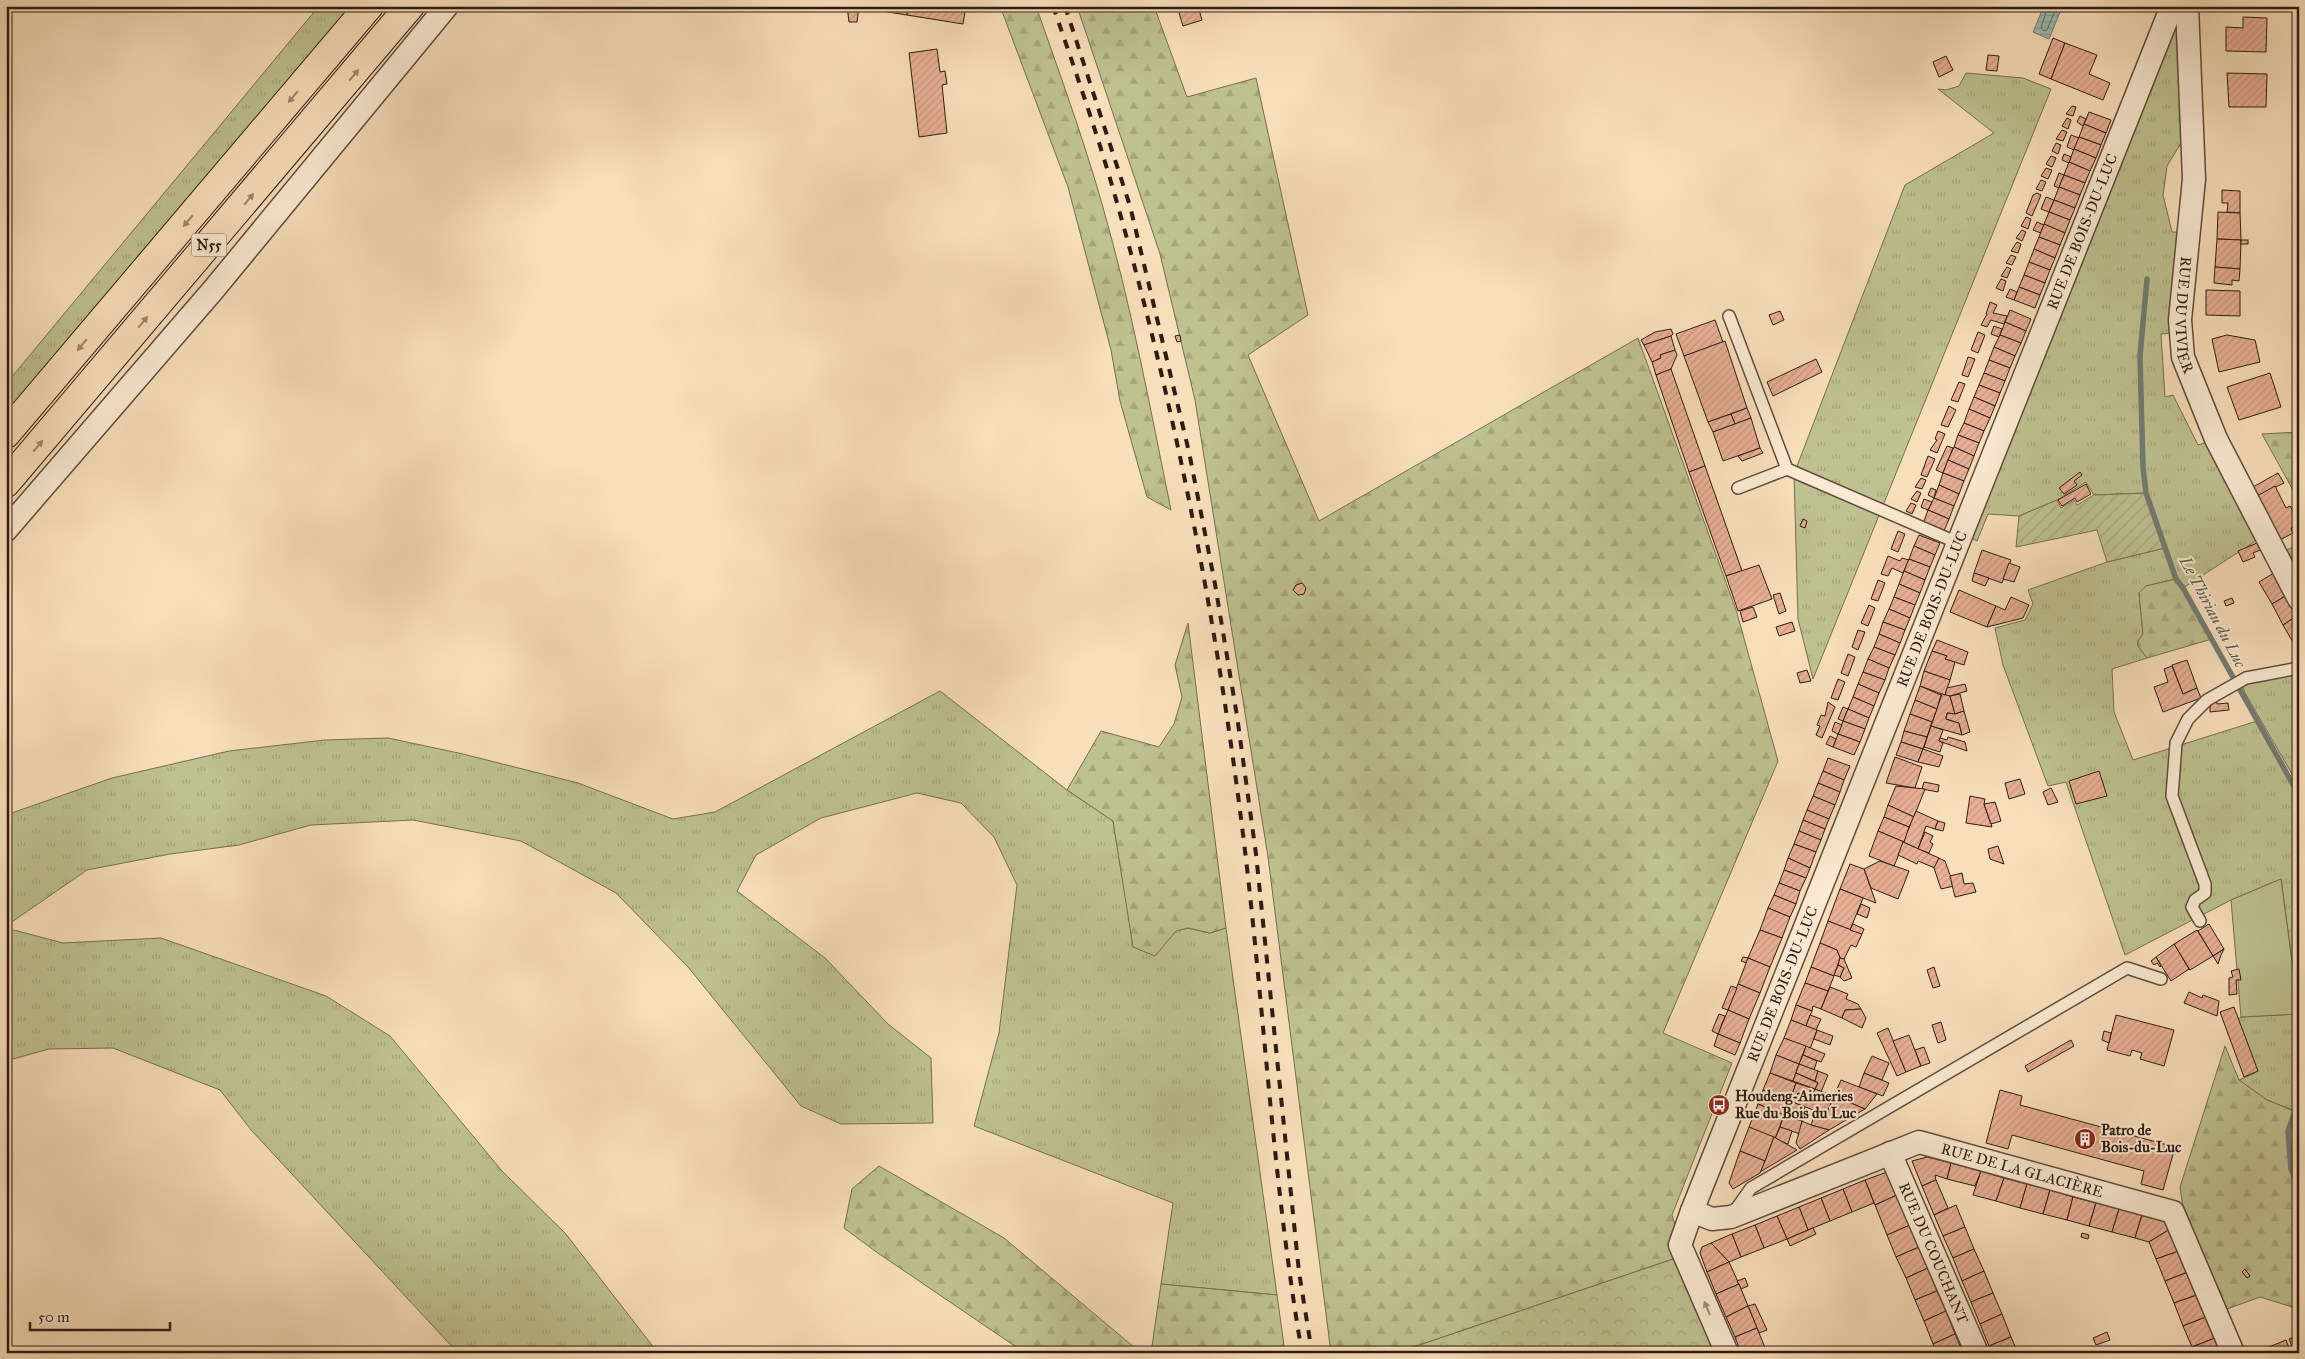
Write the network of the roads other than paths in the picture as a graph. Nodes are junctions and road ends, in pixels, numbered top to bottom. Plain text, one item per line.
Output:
1 (369, 6) edge
2 (410, 6) edge
3 (447, 6) edge
4 (2172, 6) edge
5 (2187, 6) edge
6 (1729, 316) dead end
7 (6, 434) edge
8 (1787, 469) junction
9 (6, 483) edge
10 (1738, 488) dead end
11 (6, 530) edge
12 (1958, 543) junction
13 (2299, 599) edge
14 (2299, 668) edge
15 (2200, 921) dead end
16 (2161, 979) dead end
17 (1890, 1154) junction
18 (1692, 1211) junction
19 (1731, 1217) junction
20 (1726, 1353) edge
21 (1976, 1353) edge
22 (2233, 1353) edge

1 -> 7 highway, N55
9 -> 2 highway, N55
3 - 11 street
4 - 12 street, RUE DE BOIS-DU-LUC
5 - 13 street, RUE DU VIVIER
6 - 8 lane
8 - 10 lane
8 - 12 lane
12 - 18 street, RUE DE BOIS-DU-LUC
14 - 15 lane
16 - 19 lane
17 - 19 street, RUE DE LA GLACIÈRE
17 - 21 street, RUE DU COUCHANT
17 - 22 street, RUE DE LA GLACIÈRE
18 - 19 street, RUE DE LA GLACIÈRE
20 -> 18 street, RUE DE BOIS-DU-LUC

